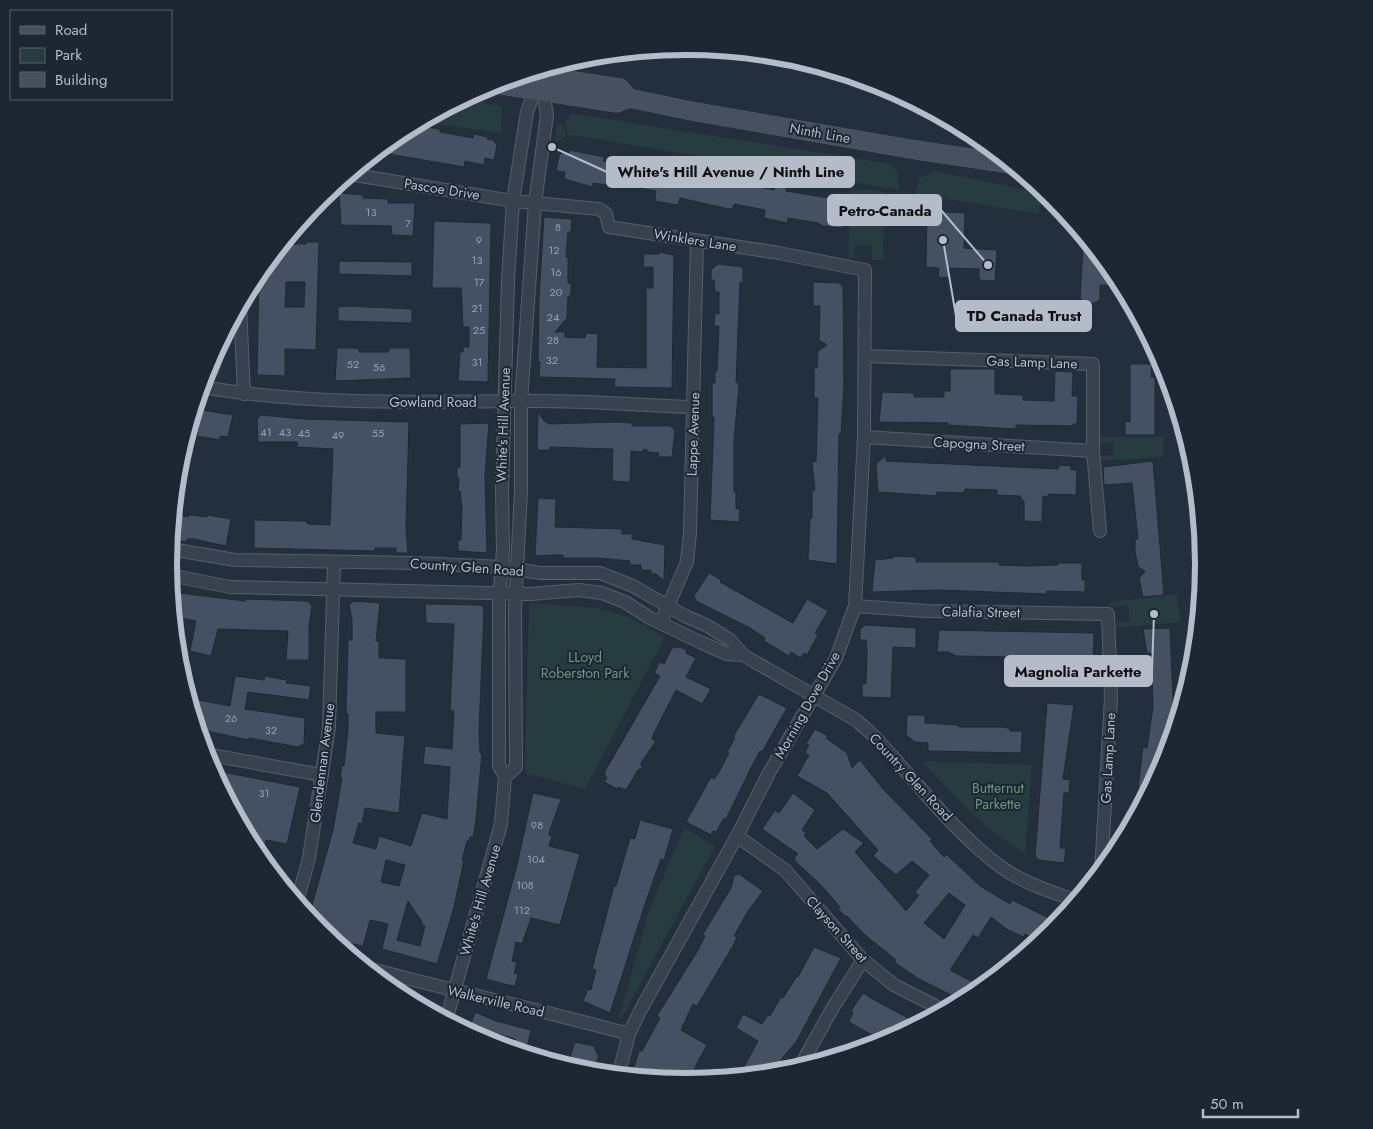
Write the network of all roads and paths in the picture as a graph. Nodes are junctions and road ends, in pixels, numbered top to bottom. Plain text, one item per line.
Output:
1 (538, 80) edge
2 (1000, 162) edge
3 (358, 175) edge
4 (513, 200) junction
5 (534, 203) junction
6 (697, 241) junction
7 (865, 270) joint
8 (241, 319) edge
9 (865, 356) junction
10 (209, 388) edge
11 (244, 394) junction
12 (521, 401) junction
13 (504, 402) junction
14 (694, 407) junction
15 (864, 437) junction
16 (1093, 450) junction
17 (1100, 531) dead end
18 (177, 550) edge
19 (334, 562) junction
20 (502, 567) junction
21 (518, 570) junction
22 (177, 577) edge
23 (333, 590) junction
24 (501, 593) junction
25 (517, 593) junction
26 (667, 604) junction
27 (855, 606) junction
28 (1108, 614) joint
29 (661, 622) junction
30 (742, 654) junction
31 (813, 695) junction
32 (215, 756) edge
33 (322, 776) junction
34 (505, 777) junction
35 (737, 836) junction
36 (1102, 860) edge
37 (299, 895) edge
38 (1071, 899) edge
39 (863, 960) junction
40 (379, 971) edge
41 (454, 992) junction
42 (938, 1007) edge
43 (448, 1014) edge
44 (629, 1034) junction
45 (803, 1060) edge
46 (620, 1070) edge

1 - 2 main road, Ninth Line
1 - 4 street, White's Hill Avenue
1 - 5 street, White's Hill Avenue
3 - 4 street, Pascoe Drive
4 - 5 street, Pascoe Drive
4 - 13 street, White's Hill Avenue
5 - 6 street, Winklers Lane
5 - 12 street, White's Hill Avenue
6 - 7 street, Winklers Lane
6 - 14 street, Lappe Avenue
7 - 9 street, Morning Dove Drive
8 - 11 street
9 - 15 street, Morning Dove Drive
9 - 16 street, Gas Lamp Lane
10 - 11 street, Gowland Road
11 - 13 street, Gowland Road
12 - 13 street, Gowland Road
12 - 14 street, Gowland Road
12 - 21 street, White's Hill Avenue
13 - 20 street, White's Hill Avenue
14 - 26 street, Lappe Avenue
15 - 16 street, Capogna Street
15 - 27 street, Morning Dove Drive
16 - 17 street, Gas Lamp Lane
18 - 19 street, Country Glen Road
19 - 20 street, Country Glen Road
19 - 23 street, Glendennan Avenue
20 - 21 street, Country Glen Road
20 - 24 street, White's Hill Avenue
21 - 25 street, White's Hill Avenue
21 - 26 street, Country Glen Road
22 - 23 street, Country Glen Road
23 - 24 street, Country Glen Road
23 - 33 street, Glendennan Avenue
24 - 25 street, Country Glen Road
24 - 34 street, White's Hill Avenue
25 - 29 street, Country Glen Road
25 - 34 street, White's Hill Avenue
26 - 29 street, Lappe Avenue
26 - 30 street, Country Glen Road
27 - 28 street, Calafia Street
27 - 31 street, Morning Dove Drive
28 - 36 street, Gas Lamp Lane
29 - 30 street, Country Glen Road
30 - 31 street, Country Glen Road
31 - 35 street, Morning Dove Drive
31 - 38 street, Country Glen Road
32 - 33 street
33 - 37 street, Glendennan Avenue
34 - 41 street, White's Hill Avenue
35 - 39 street, Clayson Street
35 - 44 street, Morning Dove Drive
39 - 42 street, Clayson Street
39 - 45 street
40 - 41 street, Walkerville Road
41 - 43 street, White's Hill Avenue
41 - 44 street, Walkerville Road
44 - 46 street, Morning Dove Drive

